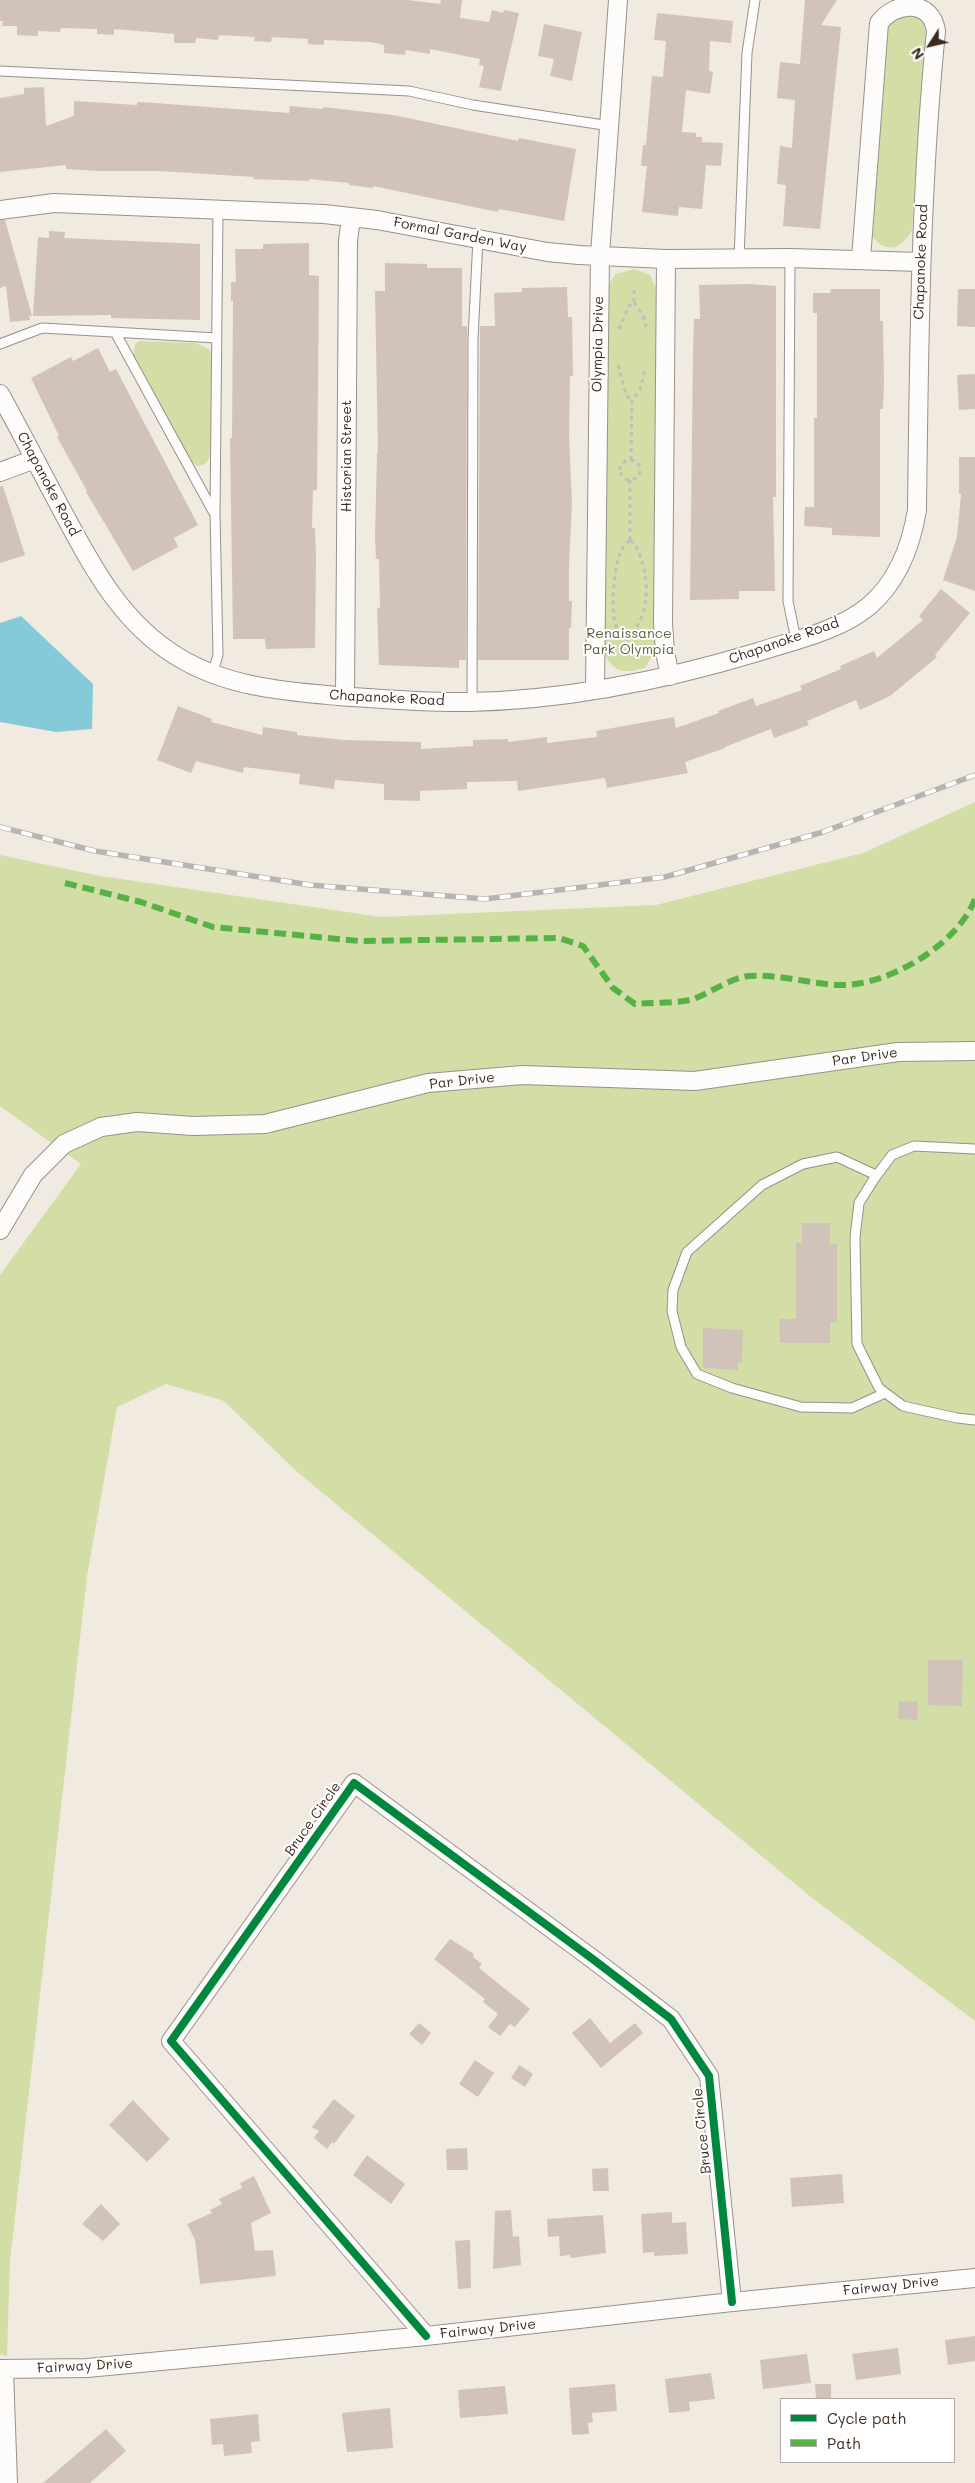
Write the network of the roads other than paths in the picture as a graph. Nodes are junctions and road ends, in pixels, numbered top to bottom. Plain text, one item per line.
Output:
1 (618, 0) edge
2 (755, 0) edge
3 (0, 72) edge
4 (610, 126) junction
5 (0, 210) edge
6 (218, 210) junction
7 (351, 217) junction
8 (478, 238) junction
9 (600, 255) junction
10 (790, 258) junction
11 (739, 259) junction
12 (861, 259) junction
13 (666, 260) junction
14 (920, 262) junction
15 (115, 332) junction
16 (217, 338) junction
17 (0, 344) edge
18 (0, 394) edge
19 (34, 459) junction
20 (0, 472) edge
21 (215, 513) junction
22 (796, 640) junction
23 (212, 675) junction
24 (670, 676) junction
25 (595, 689) junction
26 (345, 696) junction
27 (472, 702) junction
28 (975, 1051) edge
29 (975, 1150) edge
30 (876, 1175) junction
31 (0, 1230) edge
32 (885, 1393) junction
33 (975, 1420) edge
34 (975, 2278) edge
35 (732, 2302) junction
36 (426, 2336) junction
37 (2, 2369) edge
38 (8, 2483) edge

1 - 4 street, Olympia Drive
2 - 11 lane
3 - 4 lane
4 - 9 street, Olympia Drive
5 - 6 street, Formal Garden Way
6 - 7 street, Formal Garden Way
6 - 16 lane
7 - 8 street, Formal Garden Way
7 - 26 street, Historian Street
8 - 9 street, Formal Garden Way
8 - 27 lane
9 - 13 street, Formal Garden Way
9 - 25 street, Olympia Drive
10 - 11 street, Formal Garden Way
10 - 12 street, Formal Garden Way
10 - 22 lane
11 - 13 street, Formal Garden Way
12 - 14 street, Formal Garden Way
12 - 14 street, Chapanoke Road
13 - 24 street
14 - 22 street, Chapanoke Road
15 - 16 lane
15 - 17 lane
15 - 21 lane
16 - 21 lane
18 - 19 street, Chapanoke Road
19 - 20 street
19 - 23 street, Chapanoke Road
21 - 23 lane
22 - 24 street, Chapanoke Road
23 - 26 street, Chapanoke Road
24 - 25 street, Chapanoke Road
25 - 27 street, Chapanoke Road
26 - 27 street, Chapanoke Road
28 - 31 street, Par Drive
29 - 30 lane
30 - 32 lane
30 - 32 lane
32 - 33 lane
34 - 35 street, Fairway Drive
35 - 36 street, Fairway Drive
35 - 36 street, Bruce Circle
36 - 37 street, Fairway Drive
37 - 38 street

